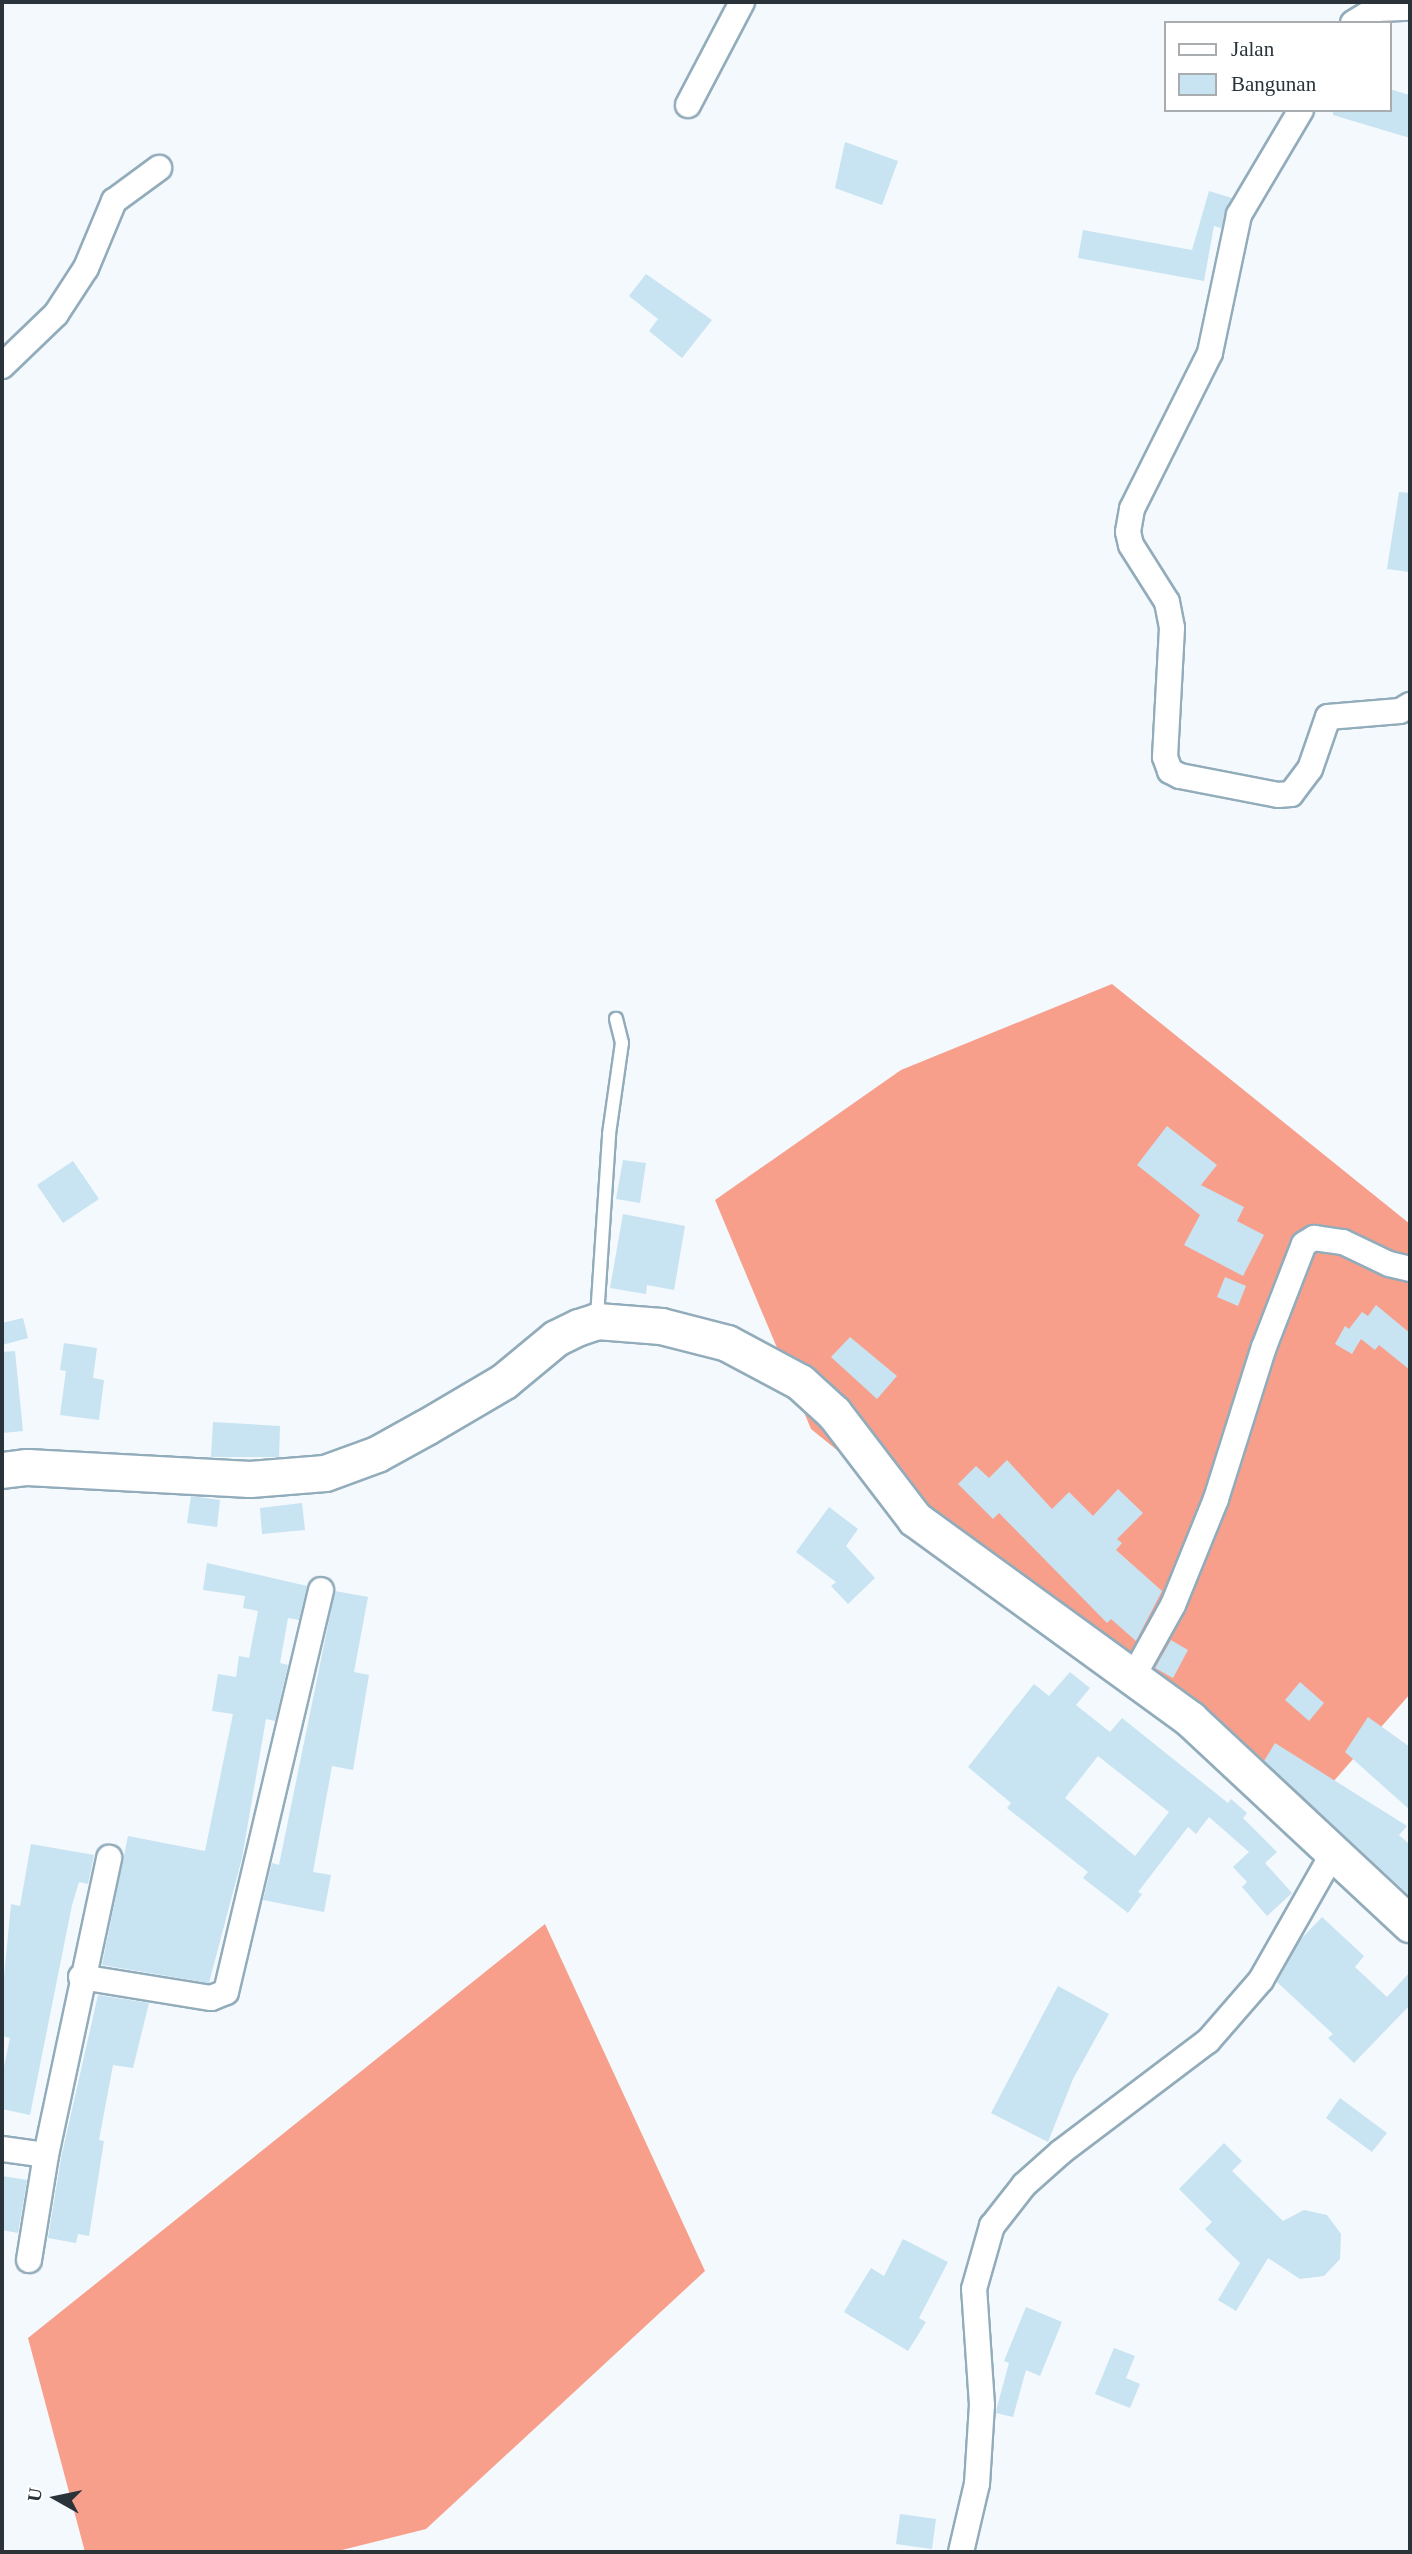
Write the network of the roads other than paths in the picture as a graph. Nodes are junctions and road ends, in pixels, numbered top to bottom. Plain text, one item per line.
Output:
1 (742, 2) edge
2 (1410, 8) edge
3 (1356, 21) edge
4 (688, 105) dead end
5 (1300, 112) edge
6 (159, 168) dead end
7 (2, 366) edge
8 (1410, 705) edge
9 (616, 1018) dead end
10 (1410, 1269) edge
11 (597, 1321) junction
12 (2, 1470) edge
13 (321, 1590) dead end
14 (1134, 1675) junction
15 (1332, 1855) junction
16 (108, 1858) dead end
17 (1410, 1924) edge
18 (81, 1977) junction
19 (2, 2149) edge
20 (46, 2155) junction
21 (29, 2260) dead end
22 (961, 2552) edge

1 - 4 street
2 - 3 street
5 - 8 street
6 - 7 street
9 - 11 lane
10 - 14 street
11 - 12 main road
11 - 14 main road
13 - 18 street
14 - 15 main road
15 - 17 main road
15 - 22 street
16 - 18 street
18 - 20 street
19 - 20 street
20 - 21 street

